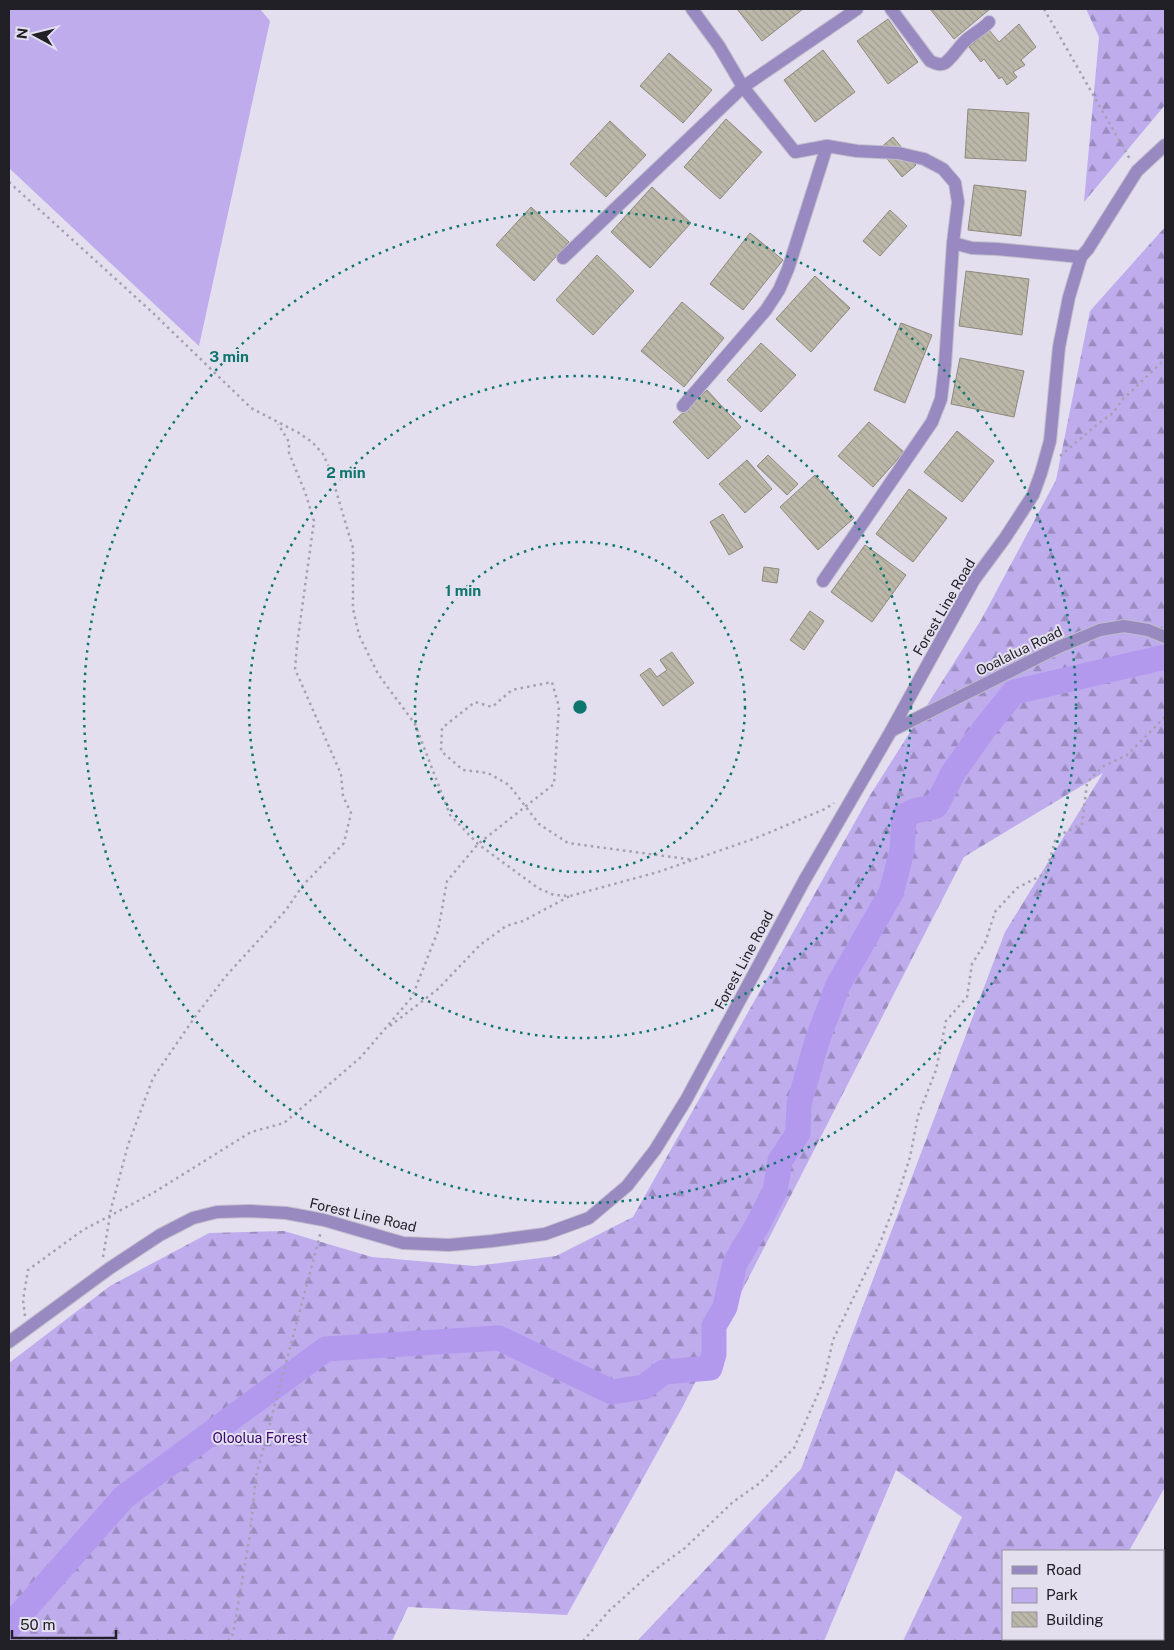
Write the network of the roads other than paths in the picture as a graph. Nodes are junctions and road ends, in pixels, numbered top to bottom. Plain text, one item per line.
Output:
1 (692, 9) edge
2 (857, 9) edge
3 (891, 9) edge
4 (989, 22) dead end
5 (743, 87) junction
6 (1165, 145) edge
7 (827, 146) junction
8 (953, 243) junction
9 (1081, 257) junction
10 (563, 258) dead end
11 (683, 406) dead end
12 (823, 581) dead end
13 (1165, 637) edge
14 (891, 731) junction
15 (9, 1342) edge

1 - 5 street
2 - 5 street
3 - 4 street
5 - 7 street
5 - 10 street
6 - 9 street, Forest Line Road
7 - 8 street
7 - 11 street
8 - 9 street
8 - 12 street
9 - 14 street, Forest Line Road
13 - 14 street, Ooalalua Road
14 - 15 street, Forest Line Road

